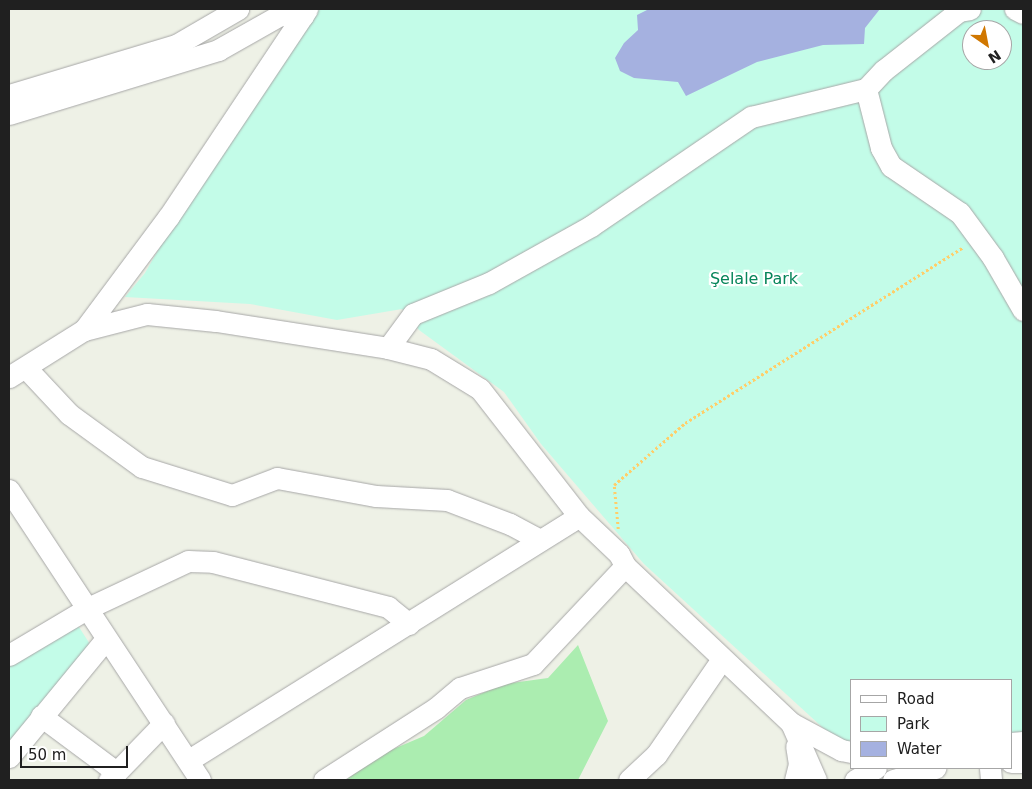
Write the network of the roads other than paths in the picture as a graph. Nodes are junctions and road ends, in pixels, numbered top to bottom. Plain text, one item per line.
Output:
1 (238, 9) edge
2 (970, 9) edge
3 (1014, 9) edge
4 (305, 12) edge
5 (1023, 13) edge
6 (866, 89) junction
7 (9, 95) edge
8 (9, 114) edge
9 (1023, 310) edge
10 (84, 330) junction
11 (388, 348) junction
12 (17, 372) edge
13 (9, 490) edge
14 (579, 516) junction
15 (540, 540) junction
16 (622, 560) junction
17 (88, 608) junction
18 (408, 624) junction
19 (106, 639) junction
20 (9, 655) edge
21 (722, 659) junction
22 (41, 716) junction
23 (164, 723) junction
24 (791, 723) junction
25 (850, 752) edge
26 (9, 758) edge
27 (189, 760) junction
28 (874, 769) edge
29 (932, 769) edge
30 (113, 776) edge
31 (200, 780) edge
32 (324, 780) edge
33 (628, 780) edge
34 (795, 780) edge
35 (816, 780) edge
36 (854, 780) edge
37 (893, 780) edge

1 - 7 street
2 - 6 street
3 - 5 street
4 - 8 street
4 - 10 street
6 - 9 street
6 - 11 street
10 - 11 street
10 - 12 street
11 - 14 street
12 - 15 street
13 - 17 street
14 - 15 street
14 - 16 street
15 - 18 street
16 - 21 street
16 - 32 street
17 - 18 street
17 - 19 street
17 - 20 street
18 - 27 street
19 - 22 street
19 - 23 street
21 - 24 street
21 - 33 street
22 - 26 street
22 - 30 street
23 - 27 street
23 - 30 street
24 - 25 street
24 - 34 street
24 - 35 street
27 - 31 street
28 - 36 street
29 - 37 street

